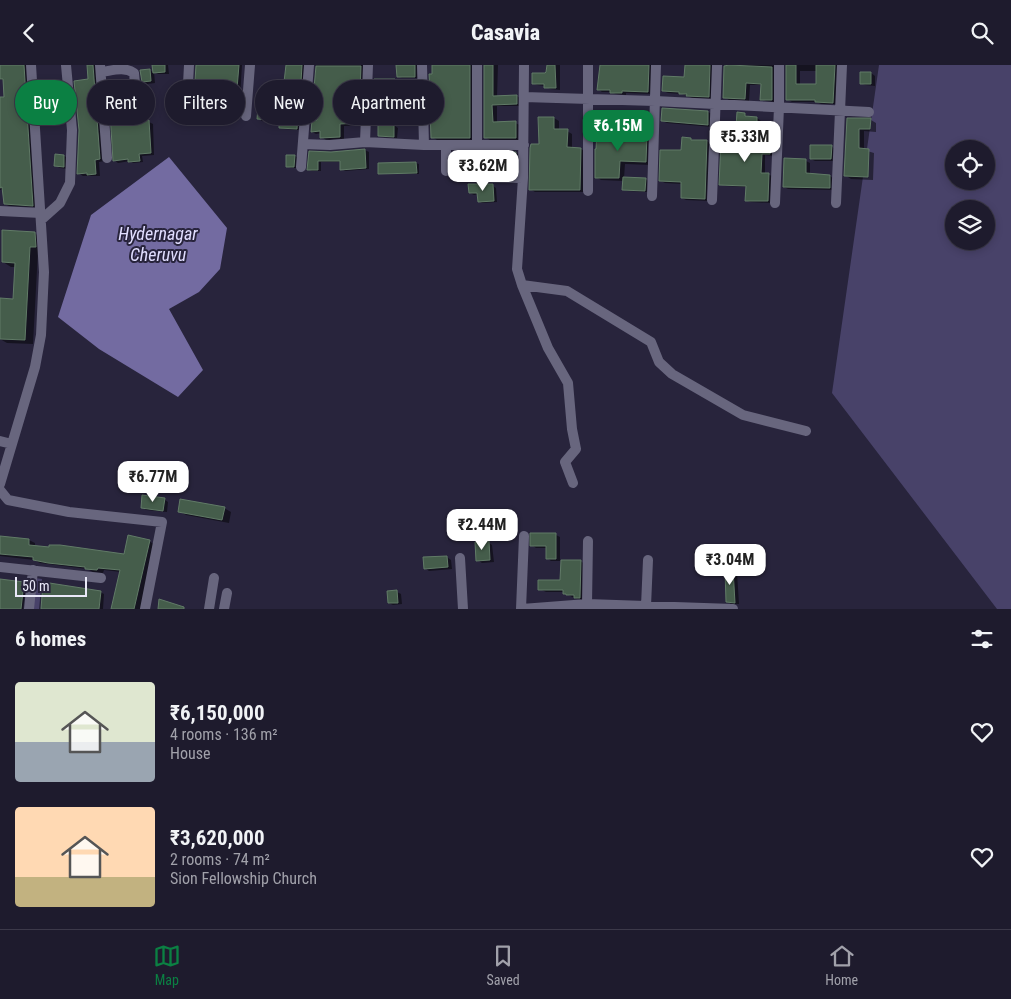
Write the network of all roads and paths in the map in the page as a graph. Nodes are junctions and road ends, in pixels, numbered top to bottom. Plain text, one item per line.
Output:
1 (31, 65) edge
2 (66, 65) edge
3 (189, 65) edge
4 (250, 65) edge
5 (309, 65) edge
6 (368, 65) edge
7 (422, 65) edge
8 (478, 65) edge
9 (524, 65) edge
10 (588, 65) edge
11 (656, 65) edge
12 (717, 65) edge
13 (779, 65) edge
14 (842, 65) edge
15 (100, 69) edge
16 (135, 80) edge
17 (188, 80) edge
18 (524, 97) junction
19 (589, 99) junction
20 (655, 101) junction
21 (716, 105) junction
22 (780, 107) junction
23 (840, 111) junction
24 (869, 112) dead end
25 (246, 116) dead end
26 (104, 125) edge
27 (366, 142) junction
28 (303, 144) junction
29 (424, 145) junction
30 (446, 145) junction
31 (476, 145) junction
32 (524, 145) junction
33 (107, 158) dead end
34 (301, 167) dead end
35 (446, 171) dead end
36 (468, 177) dead end
37 (523, 178) junction
38 (588, 191) dead end
39 (652, 195) dead end
40 (712, 200) dead end
41 (775, 203) dead end
42 (836, 203) dead end
43 (0, 211) edge
44 (41, 216) junction
45 (522, 285) junction
46 (806, 431) dead end
47 (0, 441) edge
48 (12, 444) junction
49 (573, 483) dead end
50 (0, 484) edge
51 (0, 490) edge
52 (524, 536) dead end
53 (588, 541) dead end
54 (460, 558) dead end
55 (648, 560) dead end
56 (0, 567) edge
57 (33, 570) junction
58 (101, 578) dead end
59 (214, 578) dead end
60 (227, 593) dead end
61 (588, 603) junction
62 (646, 606) junction
63 (577, 607) edge
64 (29, 609) edge
65 (145, 609) edge
66 (208, 609) edge
67 (224, 609) edge
68 (463, 609) edge
69 (522, 609) edge
70 (733, 609) edge

1 - 44 street
2 - 44 street
3 - 17 street
4 - 25 street
5 - 28 street
6 - 27 street
7 - 29 street
8 - 31 street
9 - 18 street
10 - 19 street
11 - 20 street
12 - 21 street
13 - 22 street
14 - 23 street
15 - 16 street
18 - 19 street
18 - 32 street
19 - 20 street
19 - 38 street
20 - 21 street
20 - 39 street
21 - 22 street
21 - 40 street
22 - 23 street
22 - 41 street
23 - 24 street
23 - 42 street
26 - 33 street
27 - 28 street
27 - 29 street
28 - 34 street
29 - 30 street
30 - 31 street
30 - 35 street
31 - 32 street
32 - 37 street
36 - 37 street
37 - 45 street
43 - 44 street
44 - 48 street
45 - 46 street
45 - 49 street
47 - 48 street
48 - 50 street
51 - 65 street
52 - 69 street
53 - 61 street
54 - 68 street
55 - 62 street
56 - 57 street
57 - 58 street
57 - 64 street
59 - 66 street
60 - 67 street
61 - 62 street
61 - 63 street
62 - 70 street
63 - 69 street

